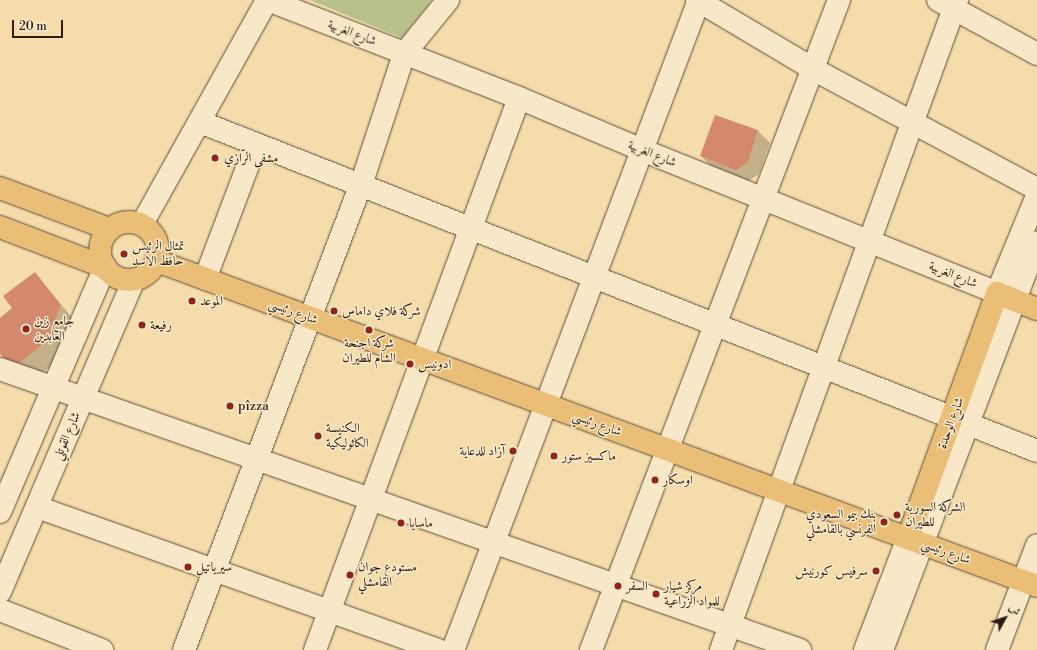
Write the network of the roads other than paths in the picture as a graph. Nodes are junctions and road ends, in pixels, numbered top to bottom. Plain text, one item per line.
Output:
1 (267, 0) edge
2 (448, 0) edge
3 (698, 0) edge
4 (839, 0) edge
5 (950, 3) edge
6 (404, 54) junction
7 (1037, 54) edge
8 (813, 69) junction
9 (519, 98) junction
10 (200, 122) junction
11 (912, 122) junction
12 (256, 144) junction
13 (642, 150) junction
14 (361, 185) junction
15 (0, 188) edge
16 (1037, 189) edge
17 (1037, 196) edge
18 (763, 199) junction
19 (142, 224) junction
20 (0, 228) edge
21 (109, 229) junction
22 (471, 229) junction
23 (868, 241) junction
24 (1037, 242) edge
25 (157, 261) junction
26 (105, 267) junction
27 (594, 277) junction
28 (205, 279) junction
29 (134, 280) junction
30 (1006, 297) junction
31 (1037, 309) edge
32 (311, 318) junction
33 (715, 324) junction
34 (423, 360) junction
35 (823, 367) junction
36 (0, 369) edge
37 (53, 387) junction
38 (82, 398) junction
39 (545, 405) junction
40 (961, 421) junction
41 (667, 450) junction
42 (1037, 451) edge
43 (257, 459) junction
44 (781, 492) junction
45 (371, 499) junction
46 (37, 507) junction
47 (0, 512) edge
48 (915, 541) junction
49 (493, 542) junction
50 (1037, 546) edge
51 (214, 570) junction
52 (1030, 584) edge
53 (616, 585) junction
54 (0, 592) edge
55 (0, 610) edge
56 (330, 611) junction
57 (731, 626) junction
58 (102, 650) edge
59 (184, 650) edge
60 (315, 650) edge
61 (439, 650) edge
62 (452, 650) edge
63 (591, 650) edge
64 (721, 650) edge
65 (800, 650) edge
66 (865, 650) edge
67 (882, 650) edge
68 (997, 650) edge

1 - 6 street, شارع الغربية
1 - 10 street
2 - 6 street
3 - 8 street
3 - 13 street
4 - 8 street
5 - 7 street
5 - 11 street
6 - 9 street, شارع الغربية
6 - 14 street
8 - 11 street
8 - 18 street
9 - 13 street, شارع الغربية
9 - 22 street
10 - 12 street
10 - 19 street
11 - 16 street
11 - 23 street
12 - 14 street
12 - 28 street
13 - 18 street, شارع الغربية
13 - 27 street
14 - 22 street
14 - 32 street
15 - 21 highway
17 - 30 street, شارع الوحدة
18 - 23 street, شارع الغربية
18 - 33 street
19 - 21 highway
19 - 25 highway
20 - 26 highway
21 - 26 highway
22 - 27 street
22 - 34 street
23 - 30 street, شارع الغربية
23 - 35 street
24 - 30 street, شارع الوحدة
25 - 28 highway, شارع رئيسي
25 - 29 highway
26 - 29 highway
26 - 37 street
27 - 33 street
27 - 39 street
28 - 32 highway, شارع رئيسي
29 - 38 street, شارع القوتلي
30 - 31 highway, شارع الغربية
30 - 40 street, شارع الوحدة
32 - 34 highway, شارع رئيسي
32 - 43 street
33 - 35 street
33 - 41 street
34 - 39 highway, شارع رئيسي
34 - 45 street
35 - 40 street
35 - 44 street
36 - 37 street
37 - 38 street
37 - 47 street
38 - 43 street
38 - 46 street, شارع القوتلي
39 - 41 highway, شارع رئيسي
39 - 49 street
40 - 42 street
40 - 48 highway, شارع الوحدة
41 - 44 highway, شارع رئيسي
41 - 53 street
43 - 45 street
43 - 51 street
44 - 48 highway, شارع رئيسي
44 - 57 street
45 - 49 street
45 - 56 street
46 - 51 street
46 - 54 street, شارع القوتلي
48 - 52 highway, شارع رئيسي
48 - 66 street, شارع الوحدة
48 - 67 street, شارع الوحدة
49 - 53 street
49 - 62 street
50 - 52 street
51 - 56 street
51 - 59 street
52 - 68 street
53 - 57 street
53 - 63 street
55 - 58 street
56 - 60 street
56 - 61 street
57 - 64 street
57 - 65 street

